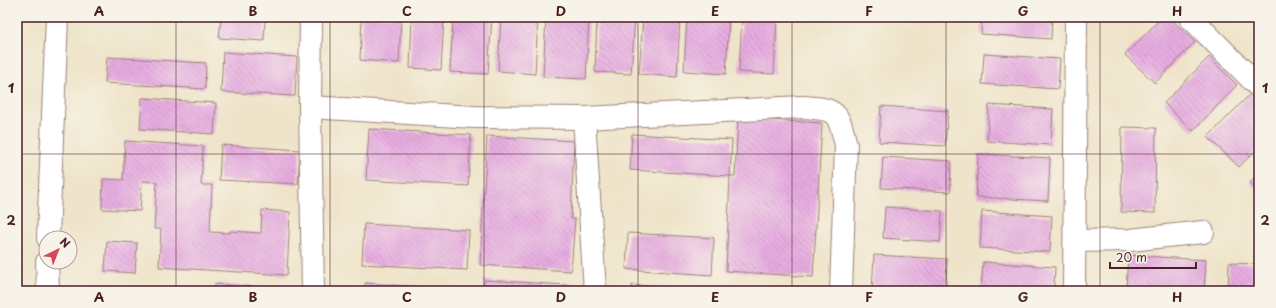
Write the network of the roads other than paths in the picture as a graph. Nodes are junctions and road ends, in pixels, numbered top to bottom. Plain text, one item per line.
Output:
1 (57, 17) edge
2 (311, 17) edge
3 (1076, 17) edge
4 (1190, 17) edge
5 (1259, 87) edge
6 (310, 107) junction
7 (584, 118) junction
8 (48, 230) edge
9 (1203, 232) dead end
10 (1075, 242) junction
11 (47, 270) edge
12 (48, 291) edge
13 (313, 291) edge
14 (595, 291) edge
15 (841, 291) edge
16 (1074, 291) edge

1 - 8 street
2 - 6 street
3 - 10 street
4 - 5 street
6 - 7 street
6 - 13 street
7 - 14 street
7 - 15 street
9 - 10 street
10 - 16 street
11 - 12 street

